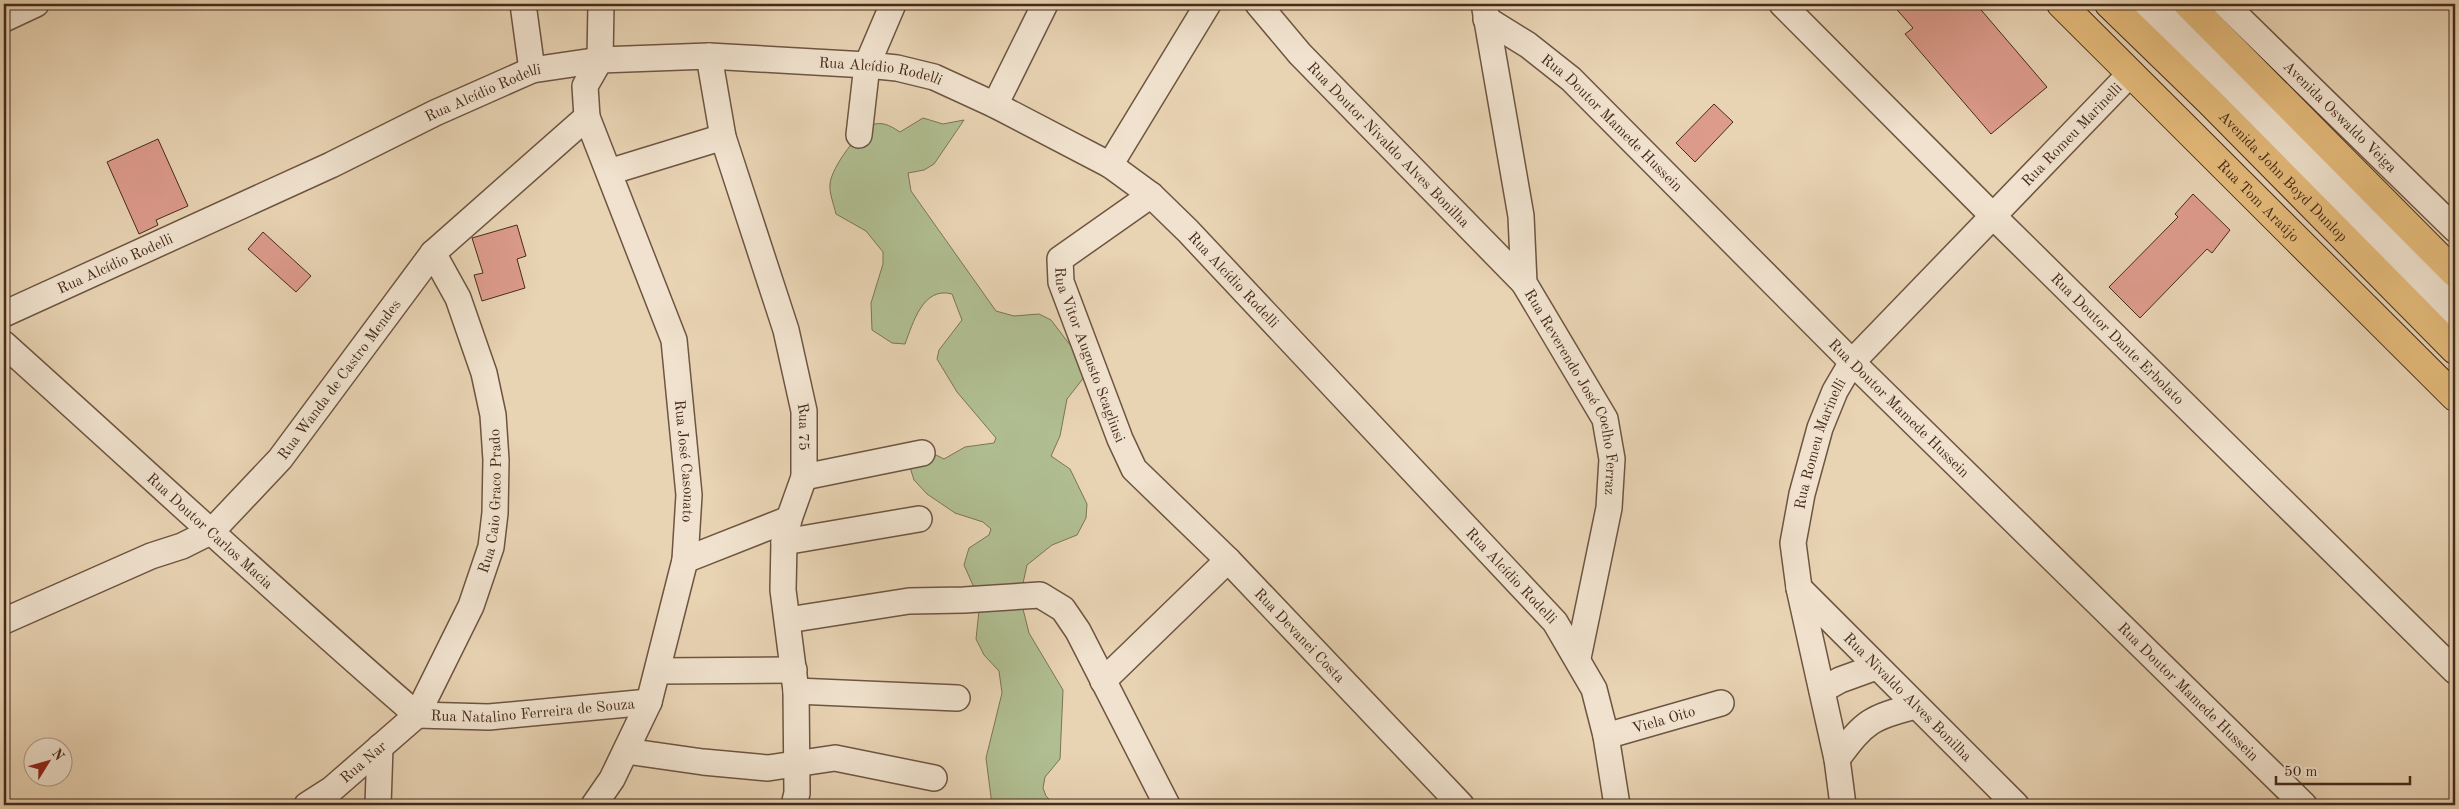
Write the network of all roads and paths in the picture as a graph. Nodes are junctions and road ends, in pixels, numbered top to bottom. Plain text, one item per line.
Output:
1 (36, 4) edge
2 (523, 4) edge
3 (602, 4) edge
4 (893, 4) edge
5 (1046, 4) edge
6 (1208, 4) edge
7 (1258, 4) edge
8 (1782, 4) edge
9 (2061, 4) edge
10 (2109, 4) edge
11 (2140, 4) edge
12 (2168, 4) edge
13 (2188, 4) edge
14 (2225, 4) edge
15 (1485, 12) edge
16 (4, 20) edge
17 (709, 56) junction
18 (600, 60) junction
19 (867, 65) junction
20 (532, 70) junction
21 (2131, 73) junction
22 (995, 105) junction
23 (587, 117) junction
24 (859, 135) dead end
25 (724, 137) junction
26 (1110, 165) junction
27 (609, 172) junction
28 (1151, 195) junction
29 (1993, 216) junction
30 (2455, 229) edge
31 (433, 252) junction
32 (2455, 273) edge
33 (1524, 283) junction
34 (2455, 300) edge
35 (4, 314) edge
36 (2455, 328) edge
37 (4, 344) edge
38 (2455, 350) edge
39 (1852, 362) junction
40 (2455, 397) edge
41 (922, 453) dead end
42 (1134, 469) joint
43 (804, 477) junction
44 (919, 519) dead end
45 (212, 531) junction
46 (786, 531) junction
47 (685, 560) junction
48 (1228, 560) junction
49 (1799, 588) junction
50 (788, 620) junction
51 (4, 621) edge
52 (1578, 658) junction
53 (1876, 666) junction
54 (658, 670) junction
55 (2455, 671) edge
56 (795, 680) junction
57 (1103, 681) junction
58 (1822, 690) junction
59 (957, 698) dead end
60 (649, 702) junction
61 (1720, 703) dead end
62 (1916, 706) junction
63 (418, 715) junction
64 (1606, 736) junction
65 (380, 747) junction
66 (626, 751) junction
67 (1837, 759) junction
68 (795, 764) junction
69 (934, 778) dead end
70 (599, 804) edge
71 (306, 805) edge
72 (378, 805) edge
73 (794, 805) edge
74 (1167, 805) edge
75 (1461, 805) edge
76 (1617, 805) edge
77 (1843, 805) edge
78 (2016, 805) edge
79 (2304, 805) edge

1 - 16 street
2 - 20 street
3 - 18 street
4 - 19 street
5 - 22 street
6 - 26 street
7 - 33 street, Rua Doutor Nivaldo Alves Bonilha
8 - 29 street, Rua Doutor Dante Erbolato
9 - 21 main road, Rua Tom Araújo
10 - 38 main road, Avenida John Boyd Dunlop
11 - 36 street
12 - 34 street
13 - 32 main road
14 - 30 street, Avenida Oswaldo Veiga
15 - 33 street, Rua Reverendo José Coelho Ferraz
15 - 39 street, Rua Doutor Mamede Hussein
17 - 18 street, Rua Alcídio Rodelli
17 - 19 street, Rua Alcídio Rodelli
17 - 25 street, Rua 75
18 - 20 street, Rua Alcídio Rodelli
18 - 23 street
19 - 22 street, Rua Alcídio Rodelli
19 - 24 street
20 - 35 street, Rua Alcídio Rodelli
21 - 29 street, Rua Romeu Marinelli
21 - 40 main road, Rua Tom Araújo
22 - 26 street, Rua Alcídio Rodelli
23 - 27 street, Rua José Casonato
23 - 31 street, Rua Wanda de Castro Mendes
25 - 27 street
25 - 43 street, Rua 75
26 - 28 street, Rua Alcídio Rodelli
27 - 47 street, Rua José Casonato
28 - 42 street, Rua Vitor Augusto Scagliusi
28 - 52 street, Rua Alcídio Rodelli
29 - 39 street, Rua Romeu Marinelli
29 - 55 street, Rua Doutor Dante Erbolato
31 - 45 street, Rua Wanda de Castro Mendes
31 - 63 street, Rua Caio Graco Prado
33 - 52 street, Rua Reverendo José Coelho Ferraz
37 - 45 street, Rua Doutor Carlos Macia
39 - 49 street, Rua Romeu Marinelli
39 - 79 street, Rua Doutor Mamede Hussein
41 - 43 street
42 - 48 street, Rua Devanei Costa
43 - 46 street, Rua 75
44 - 46 street
45 - 51 street, Rua Wanda de Castro Mendes
45 - 63 street, Rua Doutor Carlos Macia
46 - 47 street
46 - 50 street, Rua 75
47 - 54 street, Rua José Casonato
48 - 57 street
48 - 75 street, Rua Devanei Costa
49 - 53 street, Rua Nivaldo Alves Bonilha
49 - 58 street, Rua Romeu Marinelli
50 - 56 street, Rua 75
50 - 57 street
52 - 64 street
53 - 58 street
53 - 62 street, Rua Nivaldo Alves Bonilha
54 - 56 street
54 - 60 street, Rua José Casonato
56 - 59 street
56 - 68 street, Rua 75
57 - 74 street
58 - 67 street, Rua Romeu Marinelli
60 - 63 street, Rua Natalino Ferreira de Souza
60 - 66 street, Rua José Casonato
61 - 64 street, Viela Oito
62 - 67 street
62 - 78 street, Rua Nivaldo Alves Bonilha
63 - 65 street, Rua Nar
64 - 76 street
65 - 71 street, Rua Nar
65 - 72 street
66 - 68 street
66 - 70 street, Rua José Casonato
67 - 77 street, Rua Romeu Marinelli
68 - 69 street
68 - 73 street, Rua 75

